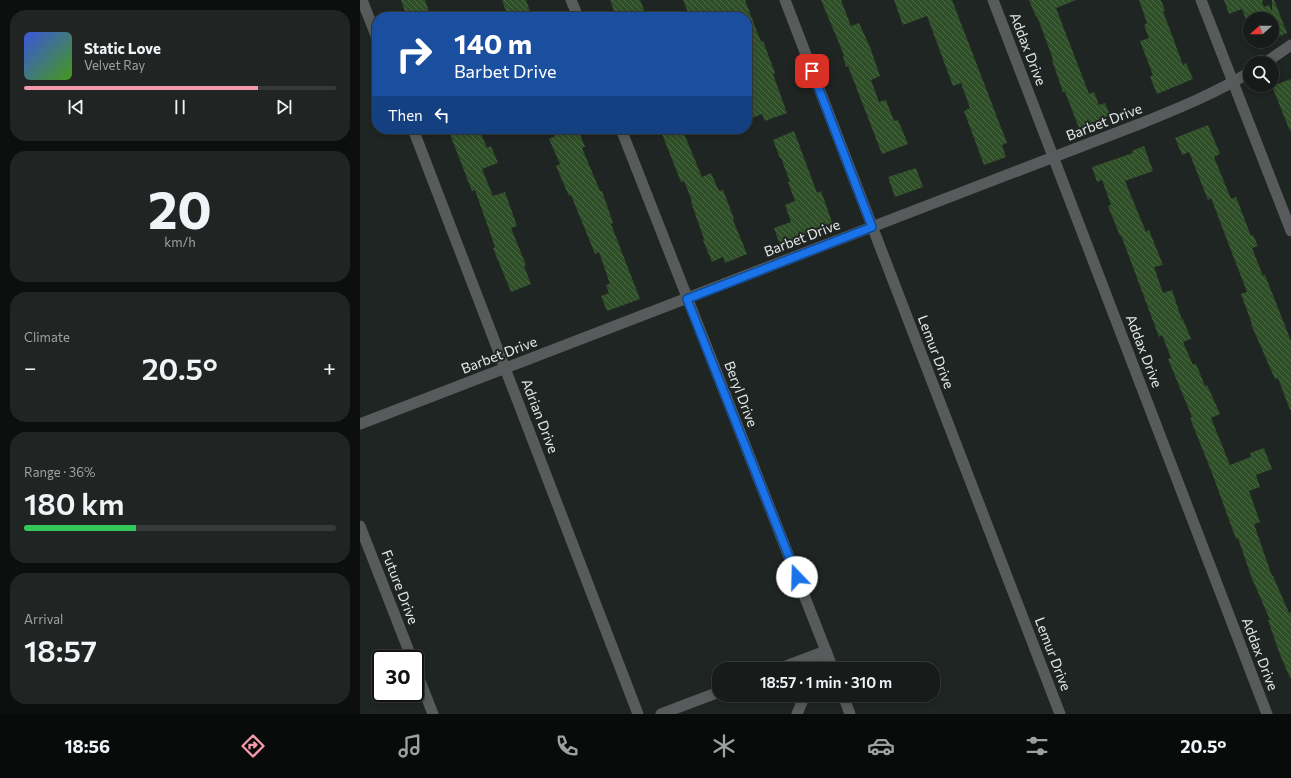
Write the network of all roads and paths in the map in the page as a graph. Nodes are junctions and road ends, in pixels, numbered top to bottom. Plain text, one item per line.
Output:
1 (362, 0) edge
2 (571, 0) edge
3 (785, 0) edge
4 (993, 0) edge
5 (1202, 0) edge
6 (576, 12) edge
7 (372, 25) edge
8 (1291, 45) edge
9 (1275, 56) edge
10 (1243, 76) edge
11 (1233, 82) junction
12 (414, 134) edge
13 (623, 134) edge
14 (1054, 157) junction
15 (872, 227) junction
16 (1291, 231) edge
17 (687, 299) junction
18 (506, 369) junction
19 (360, 424) edge
20 (360, 526) edge
21 (408, 650) edge
22 (826, 651) junction
23 (797, 662) edge
24 (820, 662) edge
25 (830, 662) edge
26 (424, 691) edge
27 (712, 695) edge
28 (802, 702) edge
29 (846, 702) edge
30 (433, 714) edge
31 (638, 714) edge
32 (661, 714) edge
33 (798, 714) edge
34 (850, 714) edge
35 (1060, 714) edge
36 (1267, 714) edge

1 - 7 street
2 - 6 street
3 - 15 street, Lemur Drive
4 - 14 street, Addax Drive
5 - 11 street
8 - 9 street
10 - 11 street, Barbet Drive
11 - 14 street, Barbet Drive
11 - 16 street
12 - 18 street, Adrian Drive
13 - 17 street, Beryl Drive
14 - 15 street, Barbet Drive
14 - 36 street, Addax Drive
15 - 17 street, Barbet Drive
15 - 35 street, Lemur Drive
17 - 18 street, Barbet Drive
17 - 22 street, Beryl Drive
18 - 19 street, Barbet Drive
18 - 31 street, Adrian Drive
20 - 21 street, Future Drive
22 - 23 street
22 - 24 street
22 - 25 street, Beryl Drive
26 - 30 street
27 - 32 street
28 - 33 street
29 - 34 street

